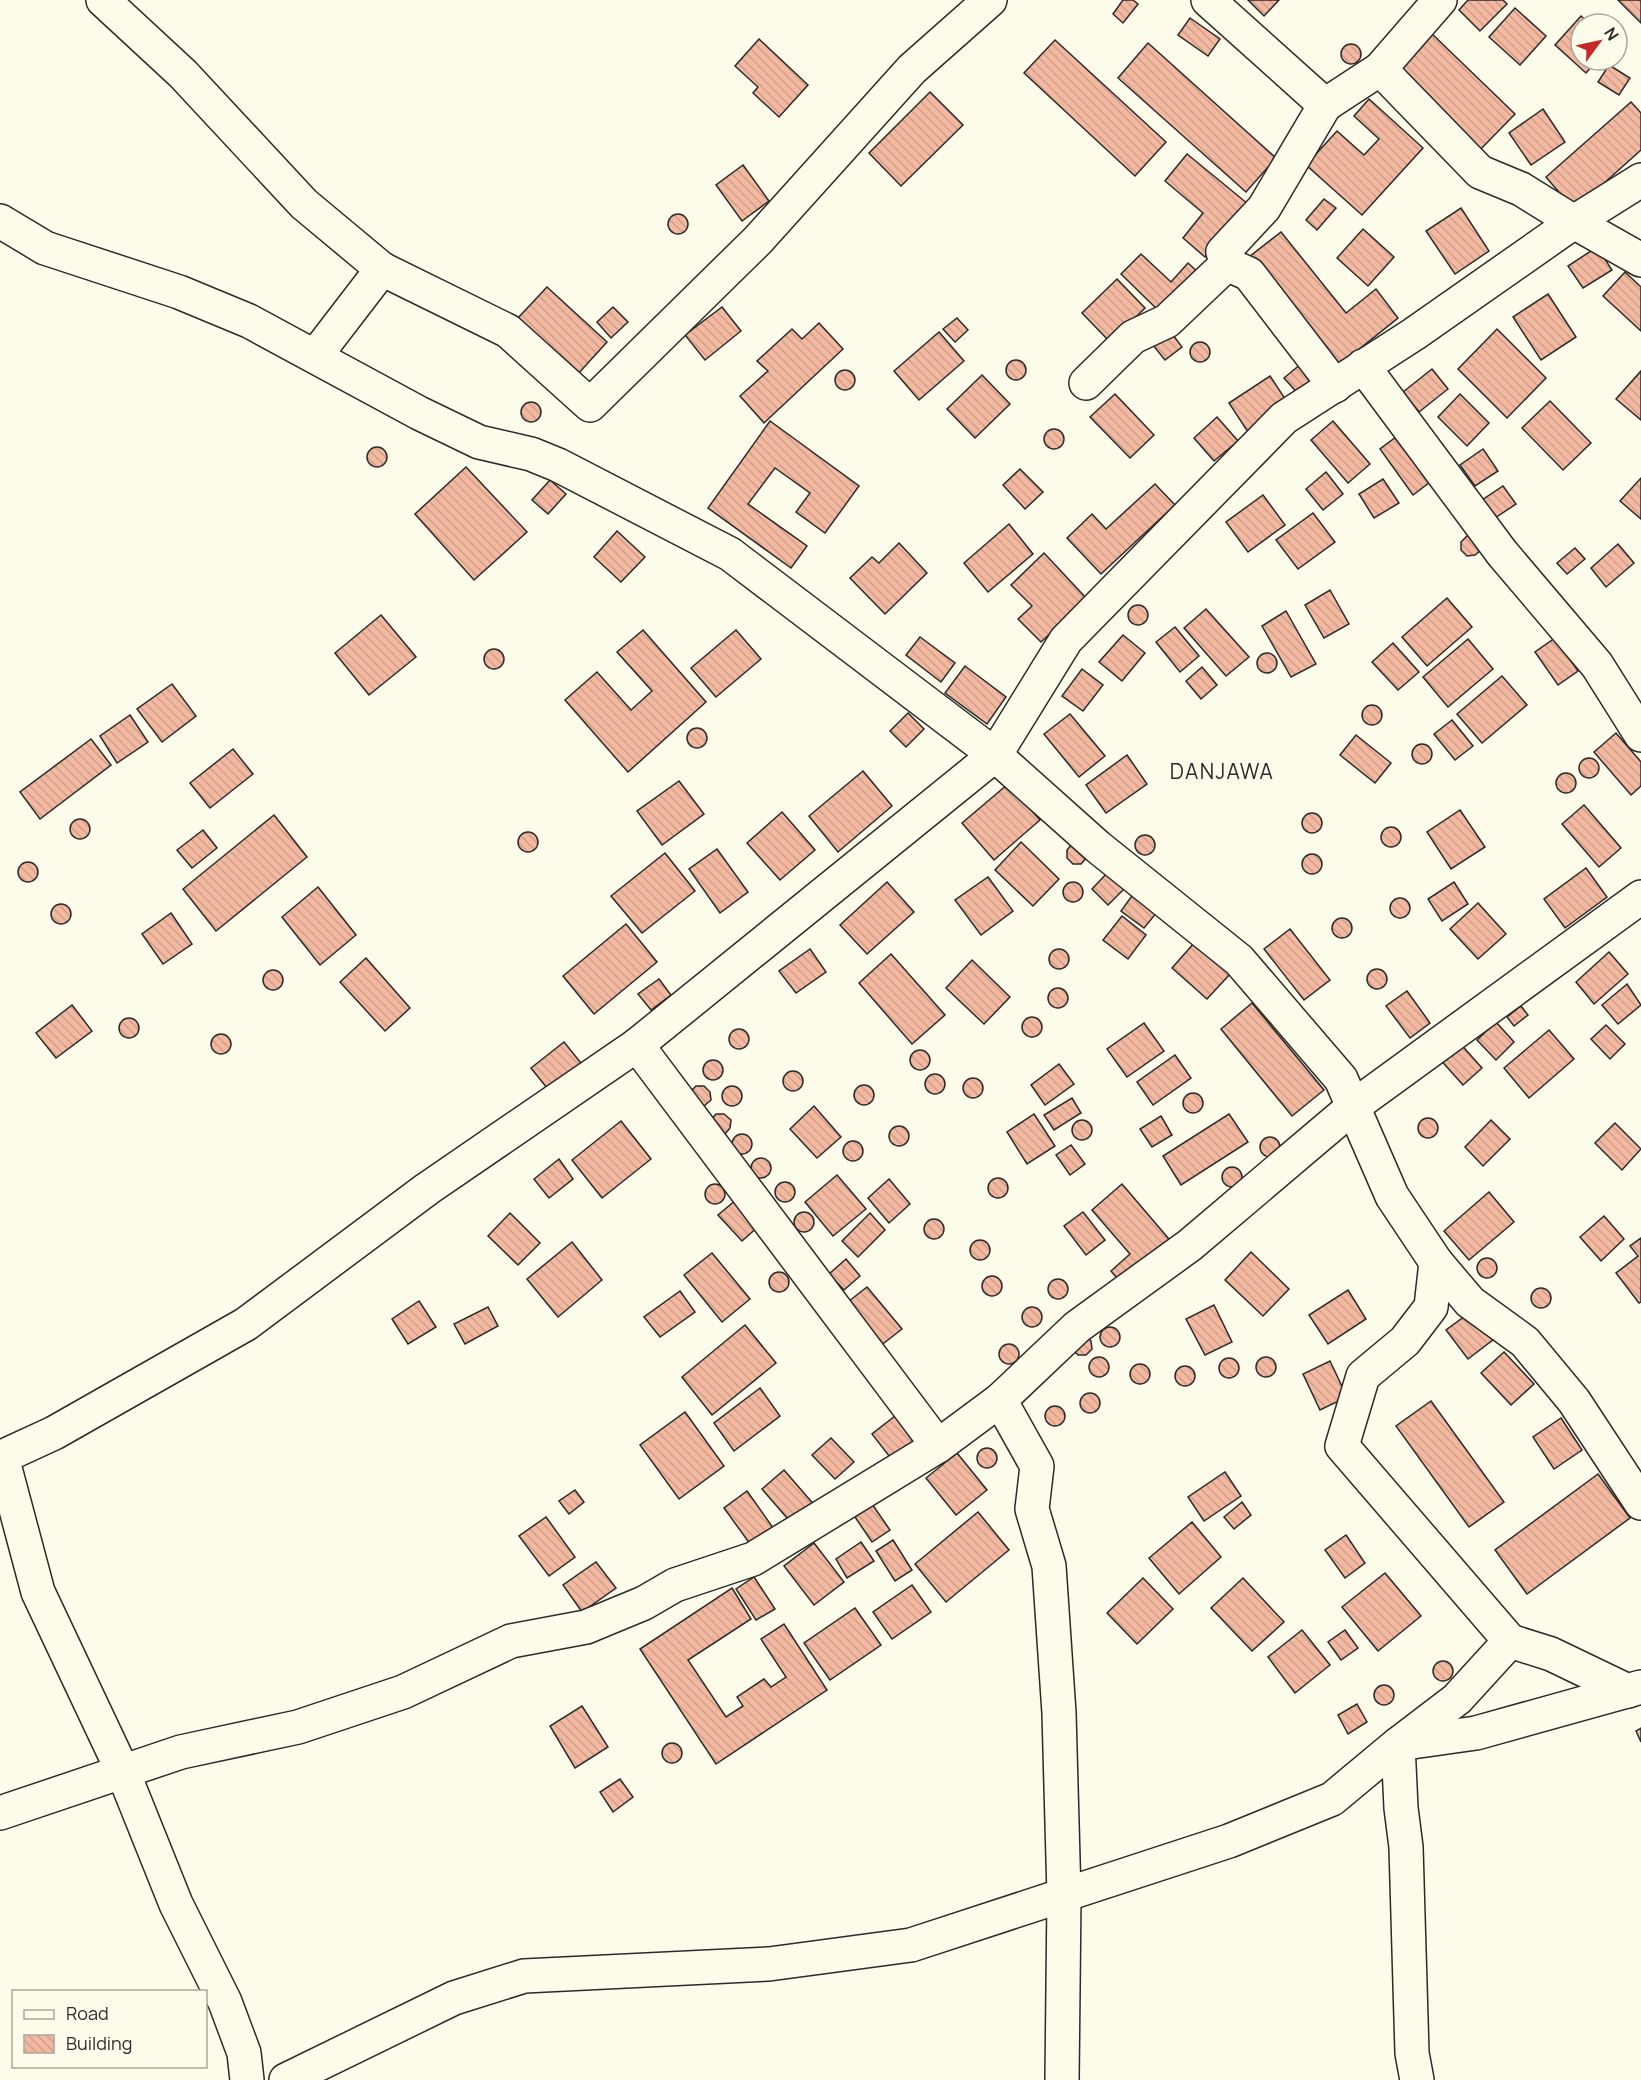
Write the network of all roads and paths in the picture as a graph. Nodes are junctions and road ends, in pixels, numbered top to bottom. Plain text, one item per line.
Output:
1 (104, 0) edge
2 (990, 0) edge
3 (1208, 0) edge
4 (1440, 0) edge
5 (1380, 69) junction
6 (1325, 105) junction
7 (1641, 180) edge
8 (0, 221) edge
9 (1574, 222) junction
10 (1641, 260) edge
11 (1227, 264) junction
12 (382, 269) junction
13 (316, 356) junction
14 (1363, 366) junction
15 (1086, 383) dead end
16 (1335, 386) junction
17 (1641, 735) edge
18 (994, 755) junction
19 (1641, 897) edge
20 (637, 1045) junction
21 (1354, 1106) junction
22 (1436, 1262) junction
23 (1000, 1400) junction
24 (938, 1446) junction
25 (1, 1454) edge
26 (1641, 1503) edge
27 (1510, 1641) junction
28 (1635, 1689) edge
29 (1398, 1744) junction
30 (123, 1772) junction
31 (0, 1813) edge
32 (1064, 1896) junction
33 (247, 2080) edge
34 (286, 2080) edge
35 (1062, 2080) edge
36 (1417, 2080) edge

1 - 12 street
2 - 12 street
3 - 6 street
4 - 5 street
5 - 6 street
5 - 9 street
6 - 11 street
7 - 9 street
8 - 13 street
9 - 10 street
9 - 14 street
11 - 15 street
11 - 16 street
12 - 13 street
13 - 18 street
14 - 16 street
14 - 17 street
16 - 18 street
18 - 20 street
18 - 21 street
19 - 21 street
20 - 24 street
20 - 25 street
21 - 22 street
21 - 23 street
22 - 26 street
22 - 27 street
23 - 24 street
23 - 32 street
24 - 30 street
25 - 30 street
27 - 28 street
27 - 29 street
28 - 29 street
29 - 32 street
29 - 36 street
30 - 31 street
30 - 33 street
32 - 34 street
32 - 35 street

